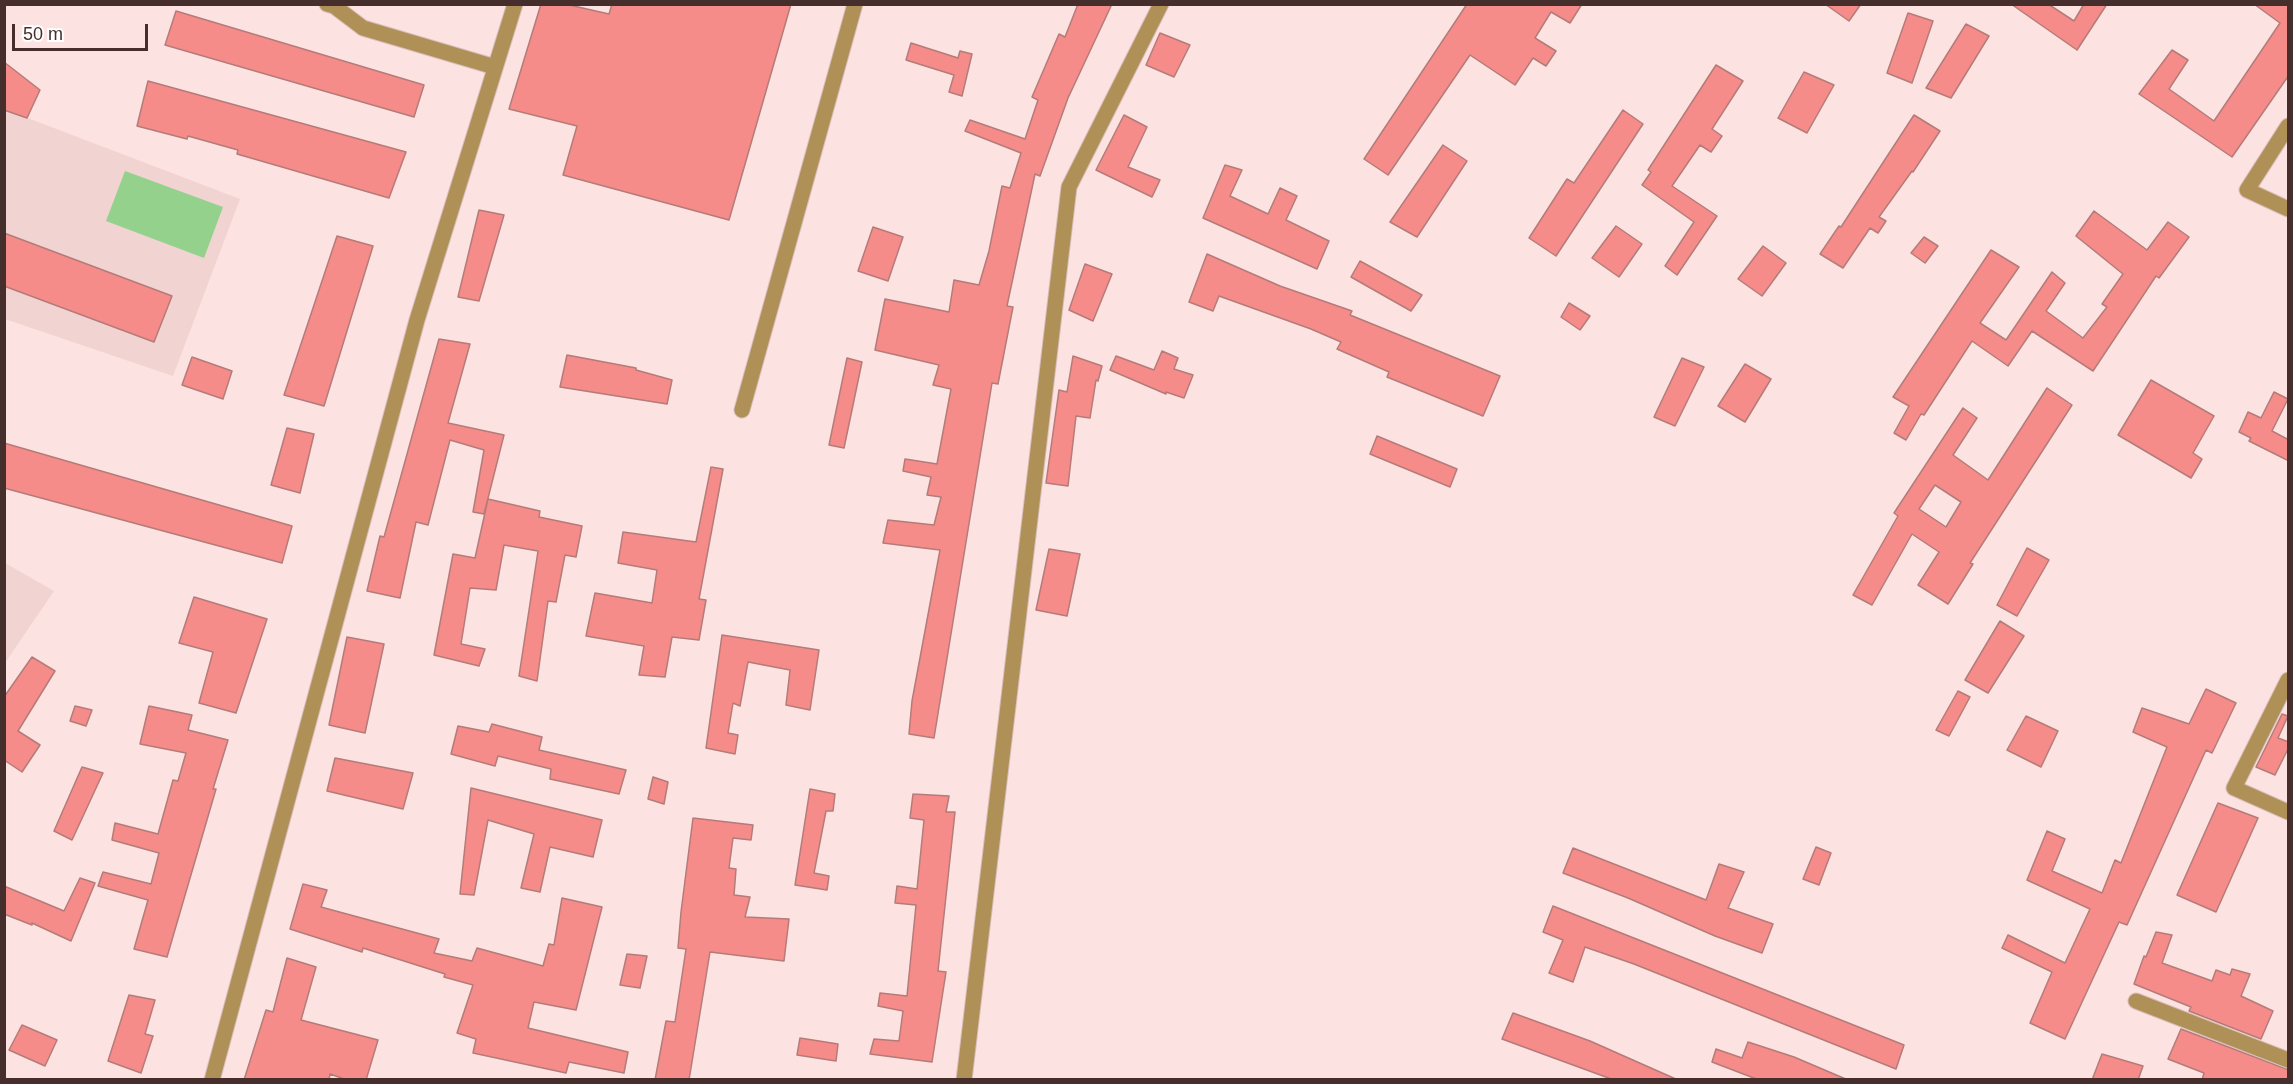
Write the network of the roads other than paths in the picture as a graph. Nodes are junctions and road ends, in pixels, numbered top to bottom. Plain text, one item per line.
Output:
1 (327, 4) edge
2 (515, 4) edge
3 (855, 4) edge
4 (1161, 4) edge
5 (495, 67) junction
6 (2289, 126) edge
7 (2289, 209) edge
8 (742, 410) dead end
9 (2289, 680) edge
10 (2289, 812) edge
11 (2136, 1001) dead end
12 (2289, 1060) edge
13 (212, 1080) edge
14 (964, 1080) edge

1 - 5 street
2 - 5 street
3 - 8 street
4 - 14 street
5 - 13 street
6 - 7 street
9 - 10 street
11 - 12 street

